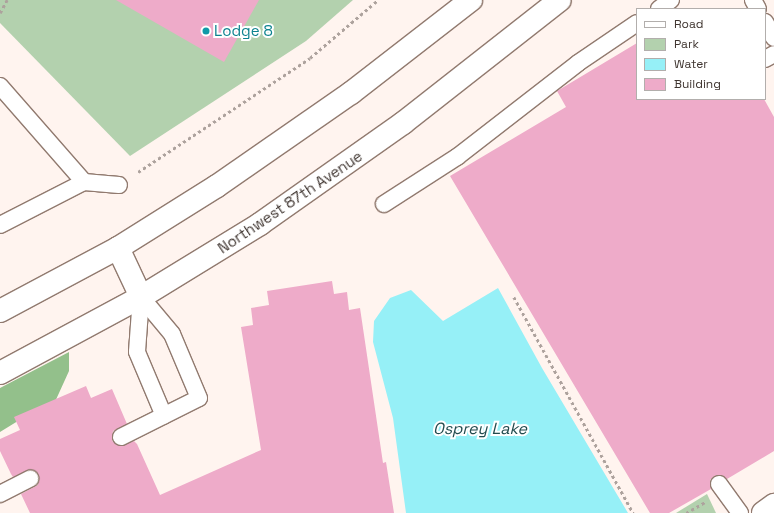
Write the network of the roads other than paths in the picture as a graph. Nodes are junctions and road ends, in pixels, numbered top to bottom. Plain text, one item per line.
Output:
1 (471, 0) edge
2 (560, 0) edge
3 (671, 0) edge
4 (660, 8) edge
5 (636, 24) edge
6 (766, 24) edge
7 (774, 38) edge
8 (0, 86) edge
9 (84, 182) junction
10 (119, 185) road end
11 (384, 204) dead end
12 (0, 225) edge
13 (118, 248) junction
14 (141, 297) junction
15 (0, 311) edge
16 (0, 373) edge
17 (164, 416) junction
18 (121, 437) dead end
19 (30, 479) dead end
20 (719, 484) dead end
21 (0, 494) edge
22 (774, 505) edge
23 (740, 513) edge
24 (763, 513) edge

1 - 13 main road
2 - 14 main road, Northwest 87th Avenue
3 - 4 lane
5 - 11 lane
6 - 7 lane
8 - 9 lane
9 - 10 lane
9 - 12 lane
13 - 14 main road
13 - 15 main road
14 - 16 main road, Northwest 87th Avenue
14 - 17 lane
14 - 17 lane
17 - 18 lane
19 - 21 lane
20 - 23 lane
22 - 24 main road

